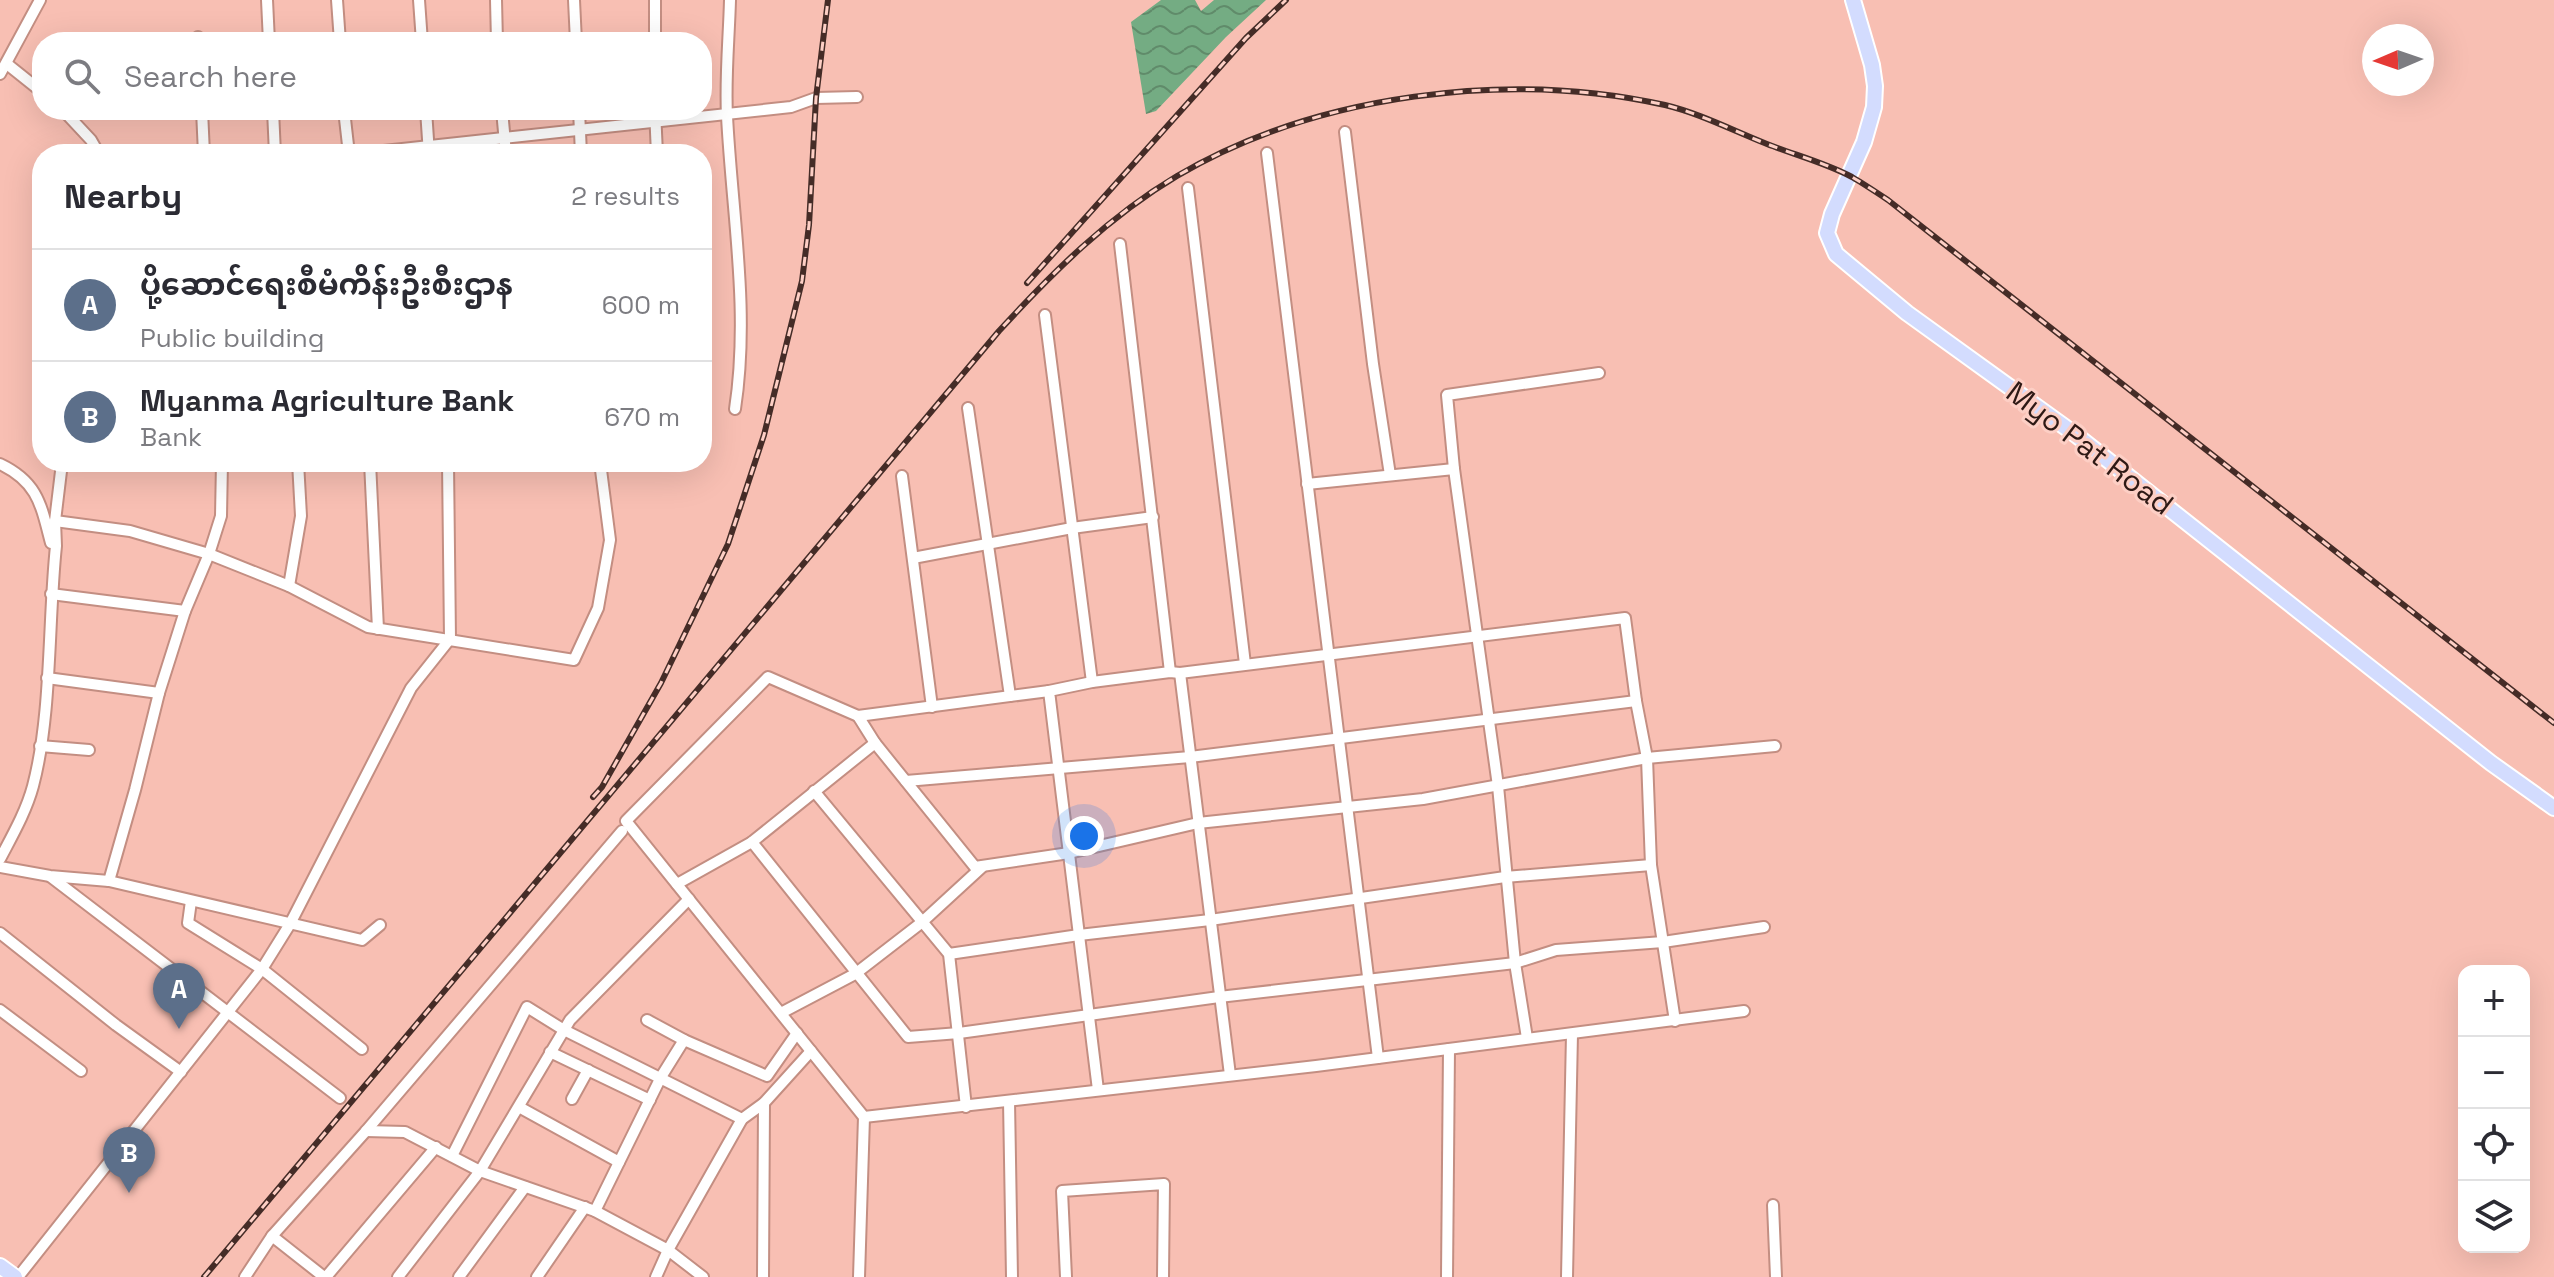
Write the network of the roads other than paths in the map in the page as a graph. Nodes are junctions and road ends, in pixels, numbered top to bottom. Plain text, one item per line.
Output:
1 (40, 0) edge
2 (267, 0) edge
3 (337, 0) edge
4 (419, 0) edge
5 (496, 0) edge
6 (574, 0) edge
7 (655, 0) edge
8 (730, 0) edge
9 (1853, 0) edge
10 (269, 32) edge
11 (339, 32) edge
12 (421, 32) edge
13 (497, 32) edge
14 (576, 32) edge
15 (655, 32) edge
16 (3, 69) edge
17 (32, 86) edge
18 (857, 97) dead end
19 (727, 113) junction
20 (712, 115) edge
21 (72, 120) edge
22 (202, 120) edge
23 (273, 120) edge
24 (345, 120) edge
25 (427, 120) edge
26 (503, 120) edge
27 (579, 120) edge
28 (671, 120) edge
29 (655, 122) junction
30 (580, 131) junction
31 (1345, 132) dead end
32 (505, 139) junction
33 (93, 144) edge
34 (204, 144) edge
35 (275, 144) edge
36 (348, 144) edge
37 (429, 144) edge
38 (470, 144) edge
39 (505, 144) edge
40 (581, 144) edge
41 (656, 144) edge
42 (1267, 153) dead end
43 (1188, 188) dead end
44 (1120, 244) dead end
45 (1045, 315) dead end
46 (1599, 373) dead end
47 (968, 408) dead end
48 (735, 409) dead end
49 (0, 464) edge
50 (1454, 469) junction
51 (61, 472) edge
52 (222, 472) edge
53 (299, 472) edge
54 (370, 472) edge
55 (448, 472) edge
56 (601, 472) edge
57 (1390, 475) junction
58 (902, 476) dead end
59 (1307, 484) junction
60 (1153, 517) junction
61 (55, 521) junction
62 (1072, 528) junction
63 (988, 544) junction
64 (56, 546) junction
65 (209, 554) junction
66 (913, 558) junction
67 (289, 586) junction
68 (51, 594) junction
69 (185, 611) junction
70 (378, 629) junction
71 (1479, 637) junction
72 (450, 639) junction
73 (1329, 654) junction
74 (1245, 664) junction
75 (1175, 673) junction
76 (47, 678) junction
77 (1092, 682) junction
78 (1049, 691) junction
79 (159, 693) junction
80 (1010, 696) junction
81 (1636, 701) junction
82 (932, 707) junction
83 (858, 716) junction
84 (1489, 720) junction
85 (1338, 740) junction
86 (875, 743) junction
87 (40, 746) junction
88 (1775, 746) dead end
89 (89, 750) dead end
90 (1190, 757) junction
91 (1647, 758) junction
92 (1058, 769) junction
93 (906, 781) junction
94 (1498, 786) junction
95 (814, 791) junction
96 (1347, 807) junction
97 (2554, 808) edge
98 (1198, 823) junction
99 (622, 831) dead end
100 (752, 842) junction
101 (1069, 853) junction
102 (0, 859) edge
103 (984, 865) junction
104 (1651, 865) junction
105 (0, 867) edge
106 (50, 876) junction
107 (1505, 877) junction
108 (109, 881) junction
109 (677, 884) junction
110 (689, 899) junction
111 (1359, 900) junction
112 (191, 901) junction
113 (1210, 920) junction
114 (921, 923) junction
115 (290, 924) junction
116 (380, 925) dead end
117 (1764, 927) dead end
118 (0, 933) edge
119 (1079, 935) junction
120 (1663, 942) junction
121 (949, 954) junction
122 (1515, 963) junction
123 (262, 969) junction
124 (855, 974) junction
125 (1368, 980) junction
126 (1219, 997) junction
127 (0, 1010) edge
128 (228, 1011) junction
129 (1744, 1011) dead end
130 (781, 1013) junction
131 (1089, 1013) junction
132 (647, 1020) dead end
133 (1675, 1021) junction
134 (564, 1030) junction
135 (797, 1033) junction
136 (959, 1033) junction
137 (1572, 1034) junction
138 (1527, 1038) junction
139 (684, 1040) junction
140 (362, 1049) dead end
141 (1449, 1049) junction
142 (811, 1051) junction
143 (550, 1052) junction
144 (1378, 1058) junction
145 (588, 1070) junction
146 (81, 1071) dead end
147 (181, 1072) junction
148 (1230, 1075) junction
149 (661, 1077) junction
150 (1098, 1090) junction
151 (340, 1098) dead end
152 (572, 1099) dead end
153 (650, 1100) junction
154 (1009, 1101) junction
155 (764, 1103) junction
156 (519, 1107) junction
157 (966, 1107) junction
158 (864, 1117) junction
159 (742, 1119) junction
160 (366, 1131) junction
161 (436, 1147) junction
162 (452, 1156) junction
163 (619, 1162) junction
164 (480, 1171) junction
165 (525, 1187) junction
166 (1773, 1205) dead end
167 (590, 1209) junction
168 (272, 1236) junction
169 (668, 1250) junction
170 (0, 1266) edge
171 (16, 1277) edge
172 (245, 1277) edge
173 (325, 1277) edge
174 (398, 1277) edge
175 (459, 1277) edge
176 (537, 1277) edge
177 (656, 1277) edge
178 (703, 1277) edge
179 (763, 1277) edge
180 (859, 1277) edge
181 (1012, 1277) edge
182 (1066, 1277) edge
183 (1163, 1277) edge
184 (1447, 1277) edge
185 (1567, 1277) edge
186 (1776, 1277) edge

1 - 16 street
2 - 10 street
3 - 11 street
4 - 12 street
5 - 13 street
6 - 14 street
7 - 15 street
8 - 19 street
9 - 97 main road, Myo Pat Road
16 - 17 street
18 - 19 street
19 - 20 street
19 - 48 street
21 - 33 street
22 - 34 street
23 - 35 street
24 - 36 street
25 - 37 street
26 - 32 street
27 - 30 street
28 - 29 street
29 - 30 street
29 - 41 street
30 - 32 street
30 - 40 street
31 - 57 street
32 - 38 street
32 - 39 street
42 - 59 street
43 - 74 street
44 - 60 street
45 - 62 street
46 - 50 street
47 - 63 street
49 - 64 street
50 - 57 street
50 - 71 street
51 - 61 street
52 - 65 street
53 - 67 street
54 - 70 street
55 - 72 street
56 - 72 street
57 - 59 street
58 - 66 street
59 - 73 street
60 - 62 street
60 - 75 street
61 - 64 street
61 - 65 street
62 - 63 street
62 - 77 street
63 - 66 street
63 - 80 street
64 - 68 street
65 - 67 street
65 - 69 street
66 - 82 street
67 - 70 street
68 - 69 street
68 - 76 street
69 - 79 street
70 - 72 street
71 - 73 street
71 - 81 street
71 - 84 street
72 - 115 street
73 - 74 street
73 - 85 street
74 - 75 street
75 - 77 street
75 - 90 street
76 - 79 street
76 - 87 street
77 - 78 street
78 - 80 street
78 - 92 street
79 - 108 street
80 - 82 street
81 - 84 street
81 - 91 street
82 - 83 street
83 - 86 street
83 - 109 street
84 - 85 street
84 - 94 street
85 - 90 street
85 - 96 street
86 - 93 street
86 - 95 street
87 - 89 street
87 - 102 street
88 - 91 street
90 - 92 street
90 - 98 street
91 - 94 street
91 - 104 street
92 - 93 street
92 - 101 street
93 - 103 street
94 - 96 street
94 - 107 street
95 - 100 street
95 - 114 street
96 - 98 street
96 - 111 street
98 - 101 street
98 - 113 street
99 - 160 street
100 - 109 street
100 - 124 street
101 - 103 street
101 - 119 street
103 - 114 street
104 - 107 street
104 - 120 street
105 - 106 street
106 - 108 street
106 - 128 street
107 - 111 street
107 - 122 street
108 - 112 street
109 - 110 street
110 - 130 street
110 - 134 street
111 - 113 street
111 - 125 street
112 - 115 street
112 - 123 street
113 - 119 street
113 - 126 street
114 - 121 street
114 - 124 street
115 - 116 street
115 - 123 street
117 - 120 street
118 - 147 street
119 - 121 street
119 - 131 street
120 - 122 street
120 - 133 street
121 - 136 street
122 - 125 street
122 - 138 street
123 - 128 street
123 - 140 street
124 - 130 street
124 - 136 street
125 - 126 street
125 - 144 street
126 - 131 street
126 - 148 street
127 - 146 street
128 - 147 street
128 - 151 street
129 - 133 street
130 - 135 street
131 - 136 street
131 - 150 street
132 - 139 street
133 - 137 street
134 - 143 street
134 - 149 street
134 - 162 street
135 - 139 street
135 - 142 street
136 - 157 street
137 - 138 street
137 - 185 street
138 - 141 street
139 - 149 street
141 - 144 street
141 - 184 street
142 - 155 street
142 - 158 street
143 - 145 street
143 - 156 street
144 - 148 street
145 - 152 street
145 - 153 street
147 - 171 street
148 - 150 street
149 - 153 street
149 - 159 street
150 - 154 street
153 - 163 street
154 - 157 street
154 - 181 street
155 - 159 street
155 - 179 street
156 - 163 street
156 - 164 street
157 - 158 street
158 - 180 street
159 - 169 street
160 - 161 street
160 - 168 street
161 - 162 street
161 - 173 street
162 - 164 street
163 - 167 street
164 - 165 street
164 - 174 street
165 - 167 street
165 - 175 street
166 - 186 street
167 - 169 street
167 - 176 street
168 - 172 street
168 - 173 street
169 - 177 street
169 - 178 street
170 - 171 main road
182 - 183 street

